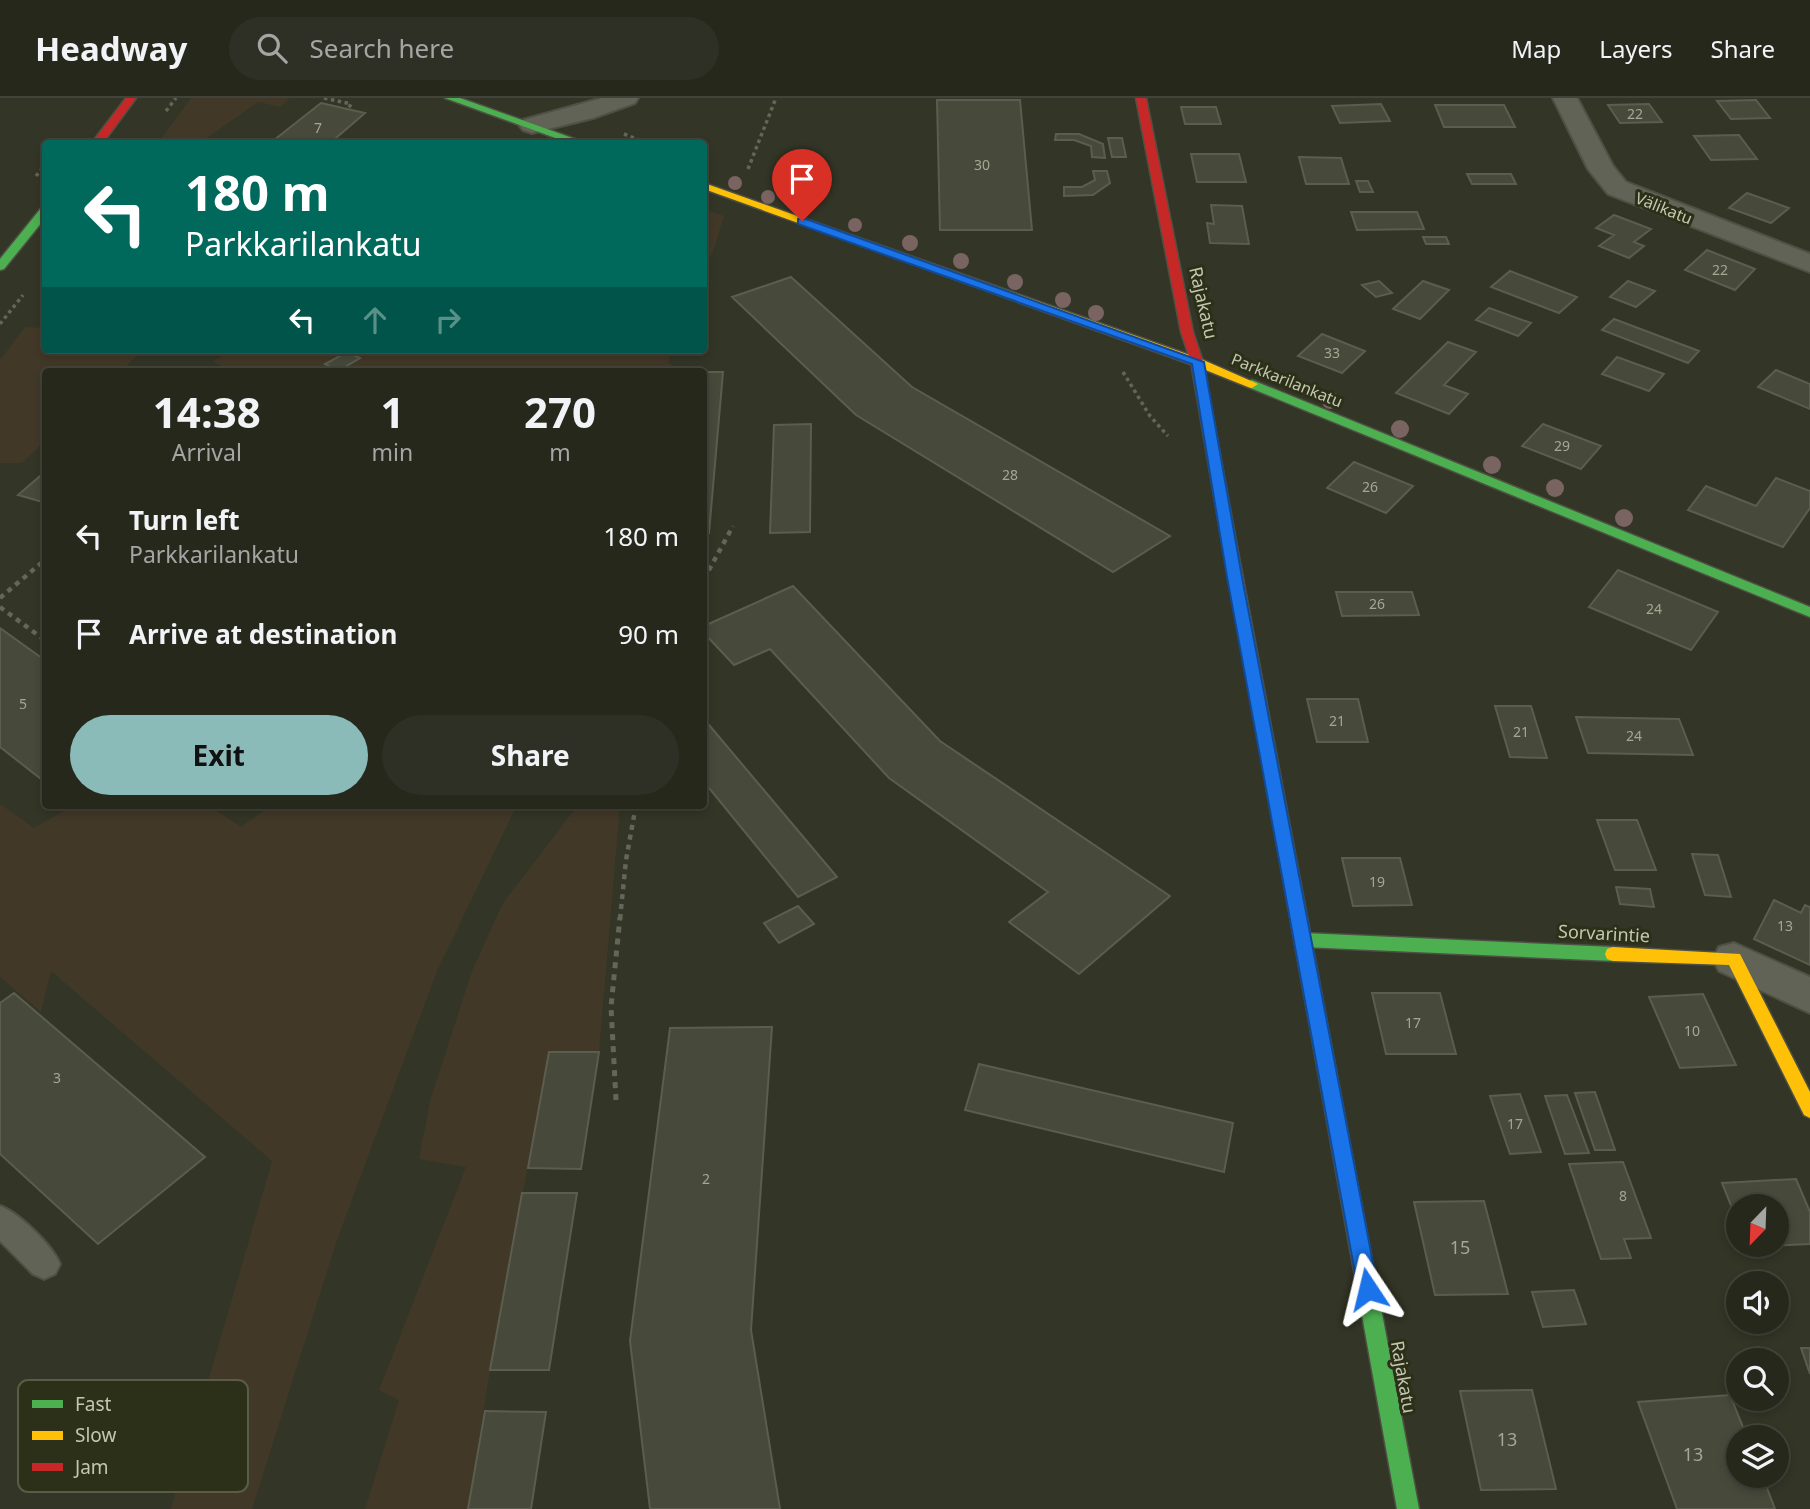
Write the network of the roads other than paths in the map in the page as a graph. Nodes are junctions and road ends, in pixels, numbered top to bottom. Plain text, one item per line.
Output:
1 (131, 98) edge
2 (450, 98) edge
3 (626, 98) edge
4 (1141, 98) edge
5 (1565, 98) edge
6 (532, 125) junction
7 (99, 140) edge
8 (573, 140) edge
9 (707, 187) edge
10 (42, 214) edge
11 (1810, 264) edge
12 (0, 267) edge
13 (1197, 362) junction
14 (1810, 612) edge
15 (1304, 940) junction
16 (1734, 959) junction
17 (1810, 996) edge
18 (1810, 1111) edge
19 (0, 1220) edge
20 (44, 1264) dead end
21 (1408, 1509) edge

1 - 7 street
2 - 6 street
3 - 6 street
4 - 13 street, Rajakatu
5 - 11 street, Välikatu
6 - 8 street
9 - 13 street, Parkkarilankatu
10 - 12 street
13 - 14 street, Parkkarilankatu
13 - 15 street, Rajakatu
15 - 16 street, Sorvarintie
15 - 21 street, Rajakatu
16 - 17 street
16 - 18 street
19 - 20 lane

